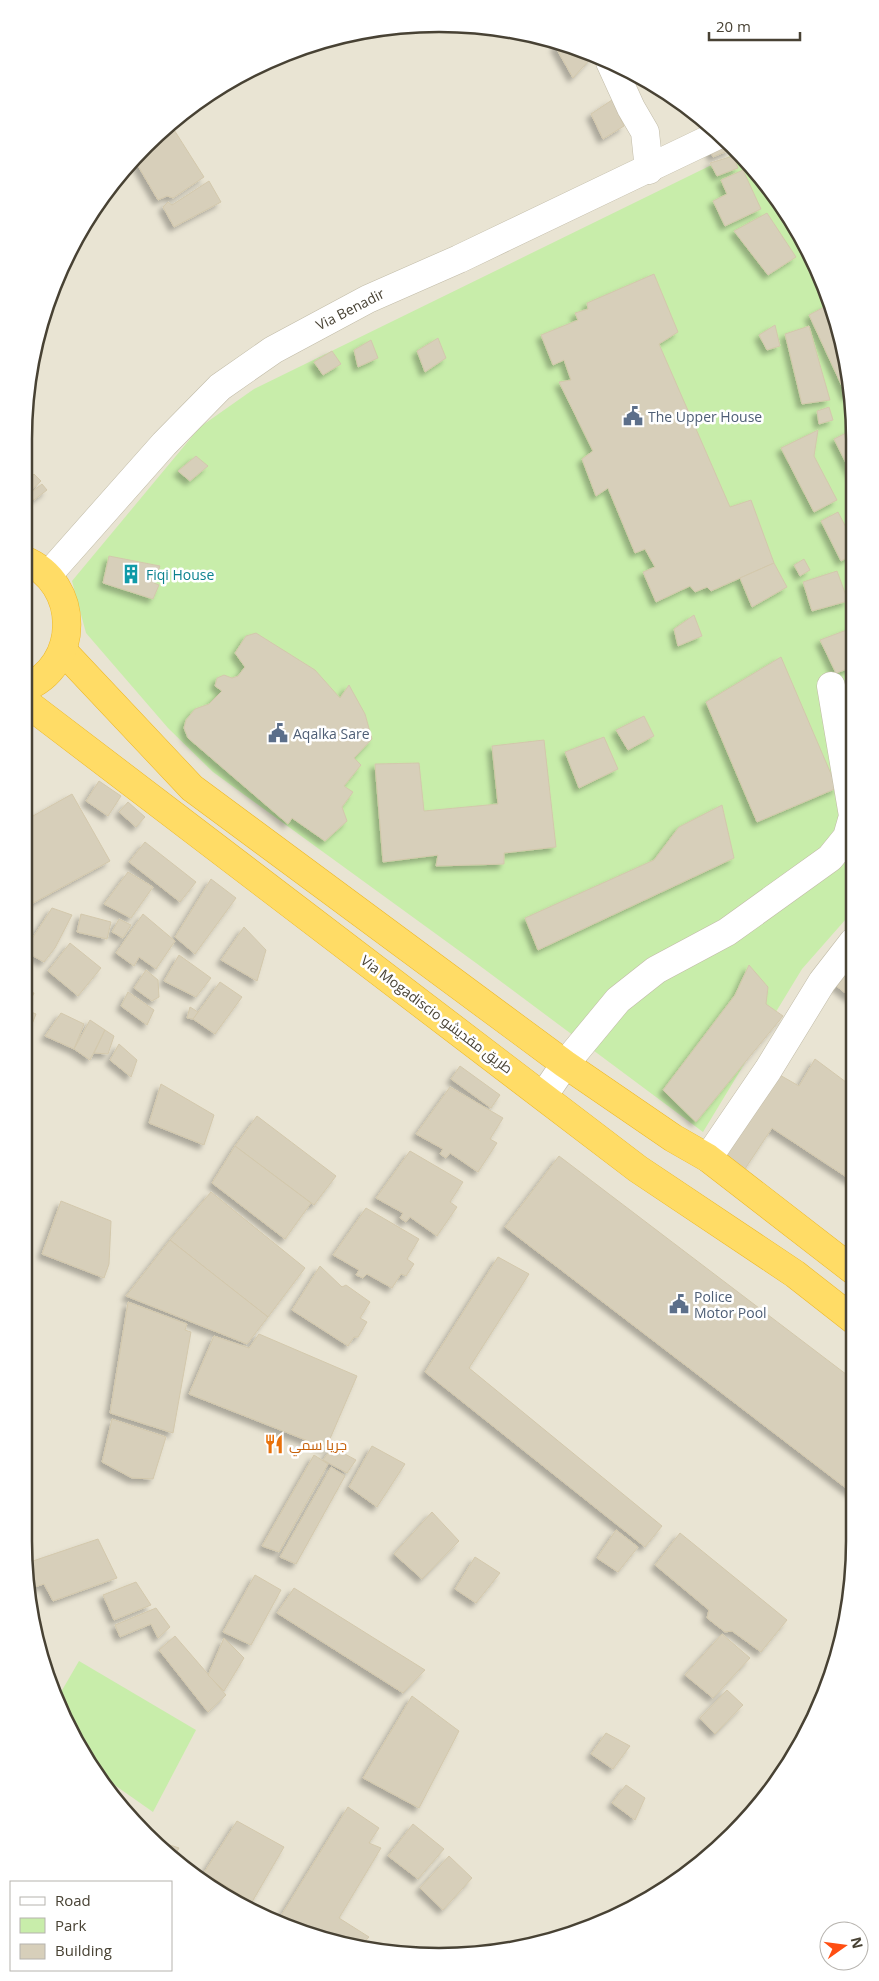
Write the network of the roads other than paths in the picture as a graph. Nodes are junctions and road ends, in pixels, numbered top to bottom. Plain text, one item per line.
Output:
1 (614, 72) edge
2 (712, 138) edge
3 (649, 170) junction
4 (32, 565) edge
5 (48, 575) junction
6 (63, 650) junction
7 (32, 685) edge
8 (831, 686) dead end
9 (32, 707) edge
10 (846, 775) edge
11 (846, 837) edge
12 (846, 951) edge
13 (566, 1064) junction
14 (544, 1095) junction
15 (708, 1158) junction
16 (846, 1265) edge
17 (846, 1315) edge

1 - 3 street
2 - 3 street, Via Benadir
3 - 5 street, Via Benadir
4 - 5 highway
5 - 6 highway
6 - 7 highway
6 - 13 highway
8 - 10 street
9 - 14 highway, Via Mogadiscio طريق مقديشو
11 - 13 street
12 - 15 street
13 - 14 street
13 - 15 highway
14 - 17 highway, Via Mogadiscio طريق مقديشو
15 - 16 highway

